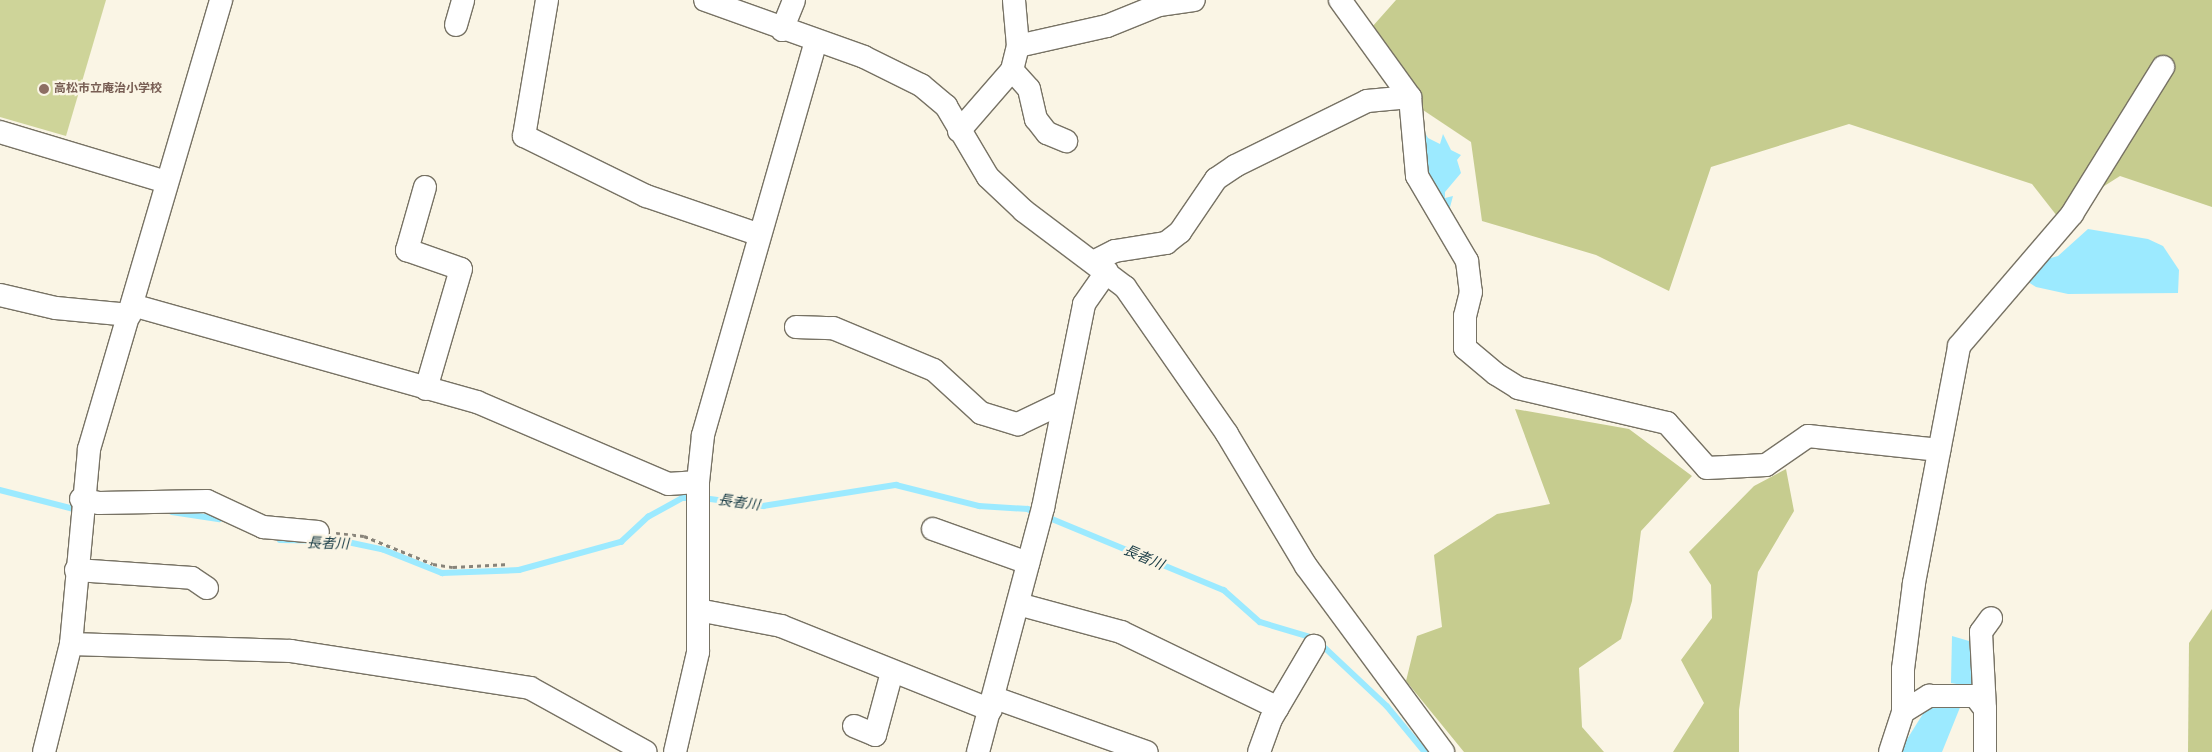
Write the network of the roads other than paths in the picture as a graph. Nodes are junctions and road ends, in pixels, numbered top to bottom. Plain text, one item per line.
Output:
1 (221, 0) edge
2 (463, 0) edge
3 (547, 0) edge
4 (705, 0) edge
5 (794, 0) edge
6 (1014, 0) edge
7 (1194, 0) edge
8 (1340, 0) edge
9 (456, 25) dead end
10 (782, 30) junction
11 (816, 41) junction
12 (1018, 46) junction
13 (2163, 67) dead end
14 (1012, 70) junction
15 (1410, 97) junction
16 (959, 131) junction
17 (0, 132) edge
18 (1066, 141) dead end
19 (166, 182) junction
20 (425, 187) dead end
21 (760, 235) junction
22 (1101, 266) junction
23 (0, 295) edge
24 (131, 310) junction
25 (796, 327) dead end
26 (426, 389) junction
27 (1064, 402) junction
28 (1939, 450) junction
29 (698, 492) junction
30 (81, 508) junction
31 (933, 529) dead end
32 (318, 532) road end
33 (1028, 563) junction
34 (76, 570) junction
35 (207, 588) dead end
36 (1018, 604) junction
37 (698, 610) junction
38 (1991, 618) dead end
39 (70, 644) junction
40 (1314, 646) dead end
41 (892, 672) junction
42 (993, 704) junction
43 (1278, 708) junction
44 (1985, 709) junction
45 (1903, 712) junction
46 (854, 726) dead end
47 (44, 752) edge
48 (646, 752) edge
49 (675, 752) edge
50 (978, 752) edge
51 (1147, 752) edge
52 (1259, 752) edge
53 (1443, 752) edge
54 (1890, 752) edge
55 (1985, 752) edge

1 - 19 street
2 - 9 street
3 - 21 street
4 - 10 street
5 - 10 street
6 - 12 street
7 - 12 street
8 - 15 street
10 - 11 street
11 - 16 street
11 - 21 street
12 - 14 street
13 - 28 street
14 - 16 street
14 - 18 street
15 - 22 street
15 - 28 street
16 - 22 street
17 - 19 street
19 - 24 street
20 - 26 street
21 - 29 street
22 - 27 street
22 - 53 street
23 - 24 street
24 - 26 street
24 - 30 street
25 - 27 street
26 - 29 street
27 - 33 street
28 - 45 street
29 - 37 street
30 - 32 street
30 - 34 street
31 - 33 street
33 - 36 street
34 - 35 street
34 - 39 street
36 - 42 street
36 - 43 street
37 - 41 street
37 - 49 street
38 - 44 street
39 - 47 street
39 - 48 street
40 - 43 street
41 - 42 street
41 - 46 street
42 - 50 street
42 - 51 street
43 - 52 street
44 - 45 street
44 - 55 street
45 - 54 street

